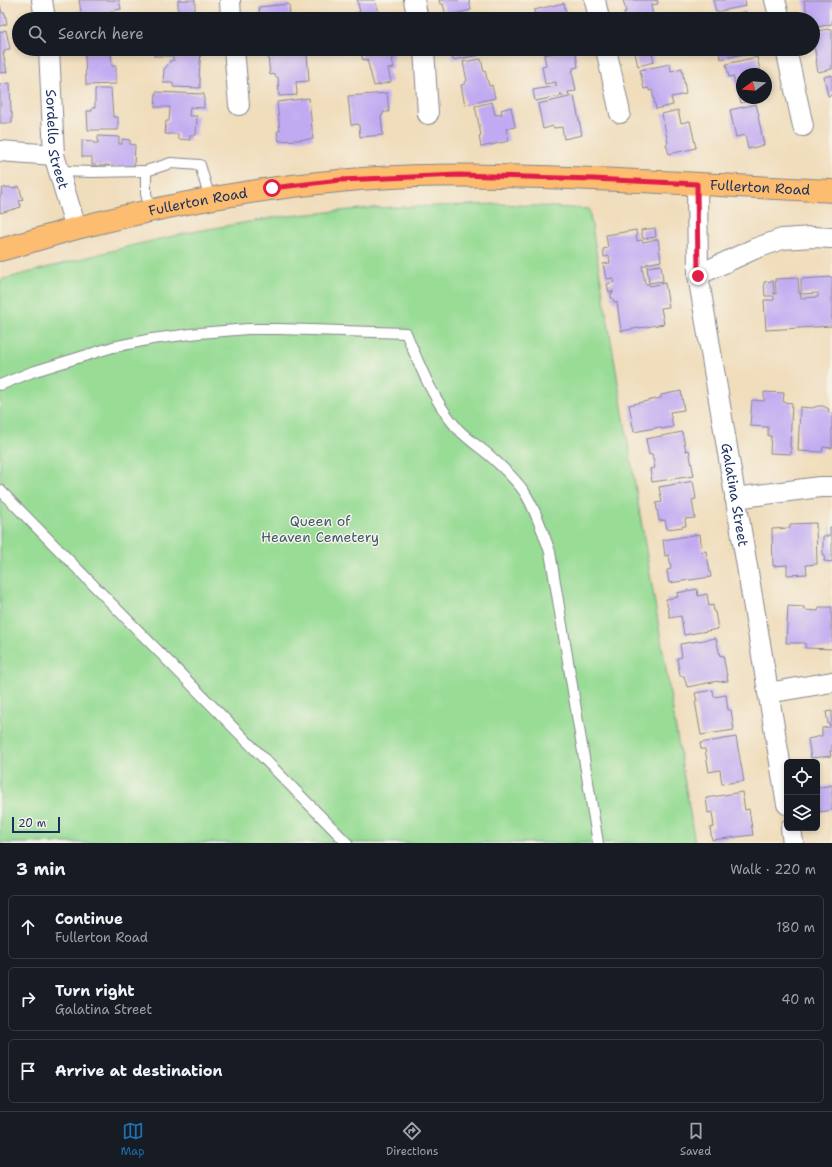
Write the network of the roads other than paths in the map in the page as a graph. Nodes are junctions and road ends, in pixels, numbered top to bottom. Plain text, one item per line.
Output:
1 (42, 0) edge
2 (230, 0) edge
3 (414, 0) edge
4 (595, 0) edge
5 (776, 0) edge
6 (44, 12) edge
7 (231, 12) edge
8 (417, 12) edge
9 (598, 12) edge
10 (779, 12) edge
11 (49, 56) edge
12 (235, 56) edge
13 (424, 56) edge
14 (608, 56) edge
15 (788, 56) edge
16 (239, 105) dead end
17 (620, 113) dead end
18 (428, 114) dead end
19 (803, 126) dead end
20 (0, 151) edge
21 (57, 163) junction
22 (146, 171) junction
23 (697, 184) junction
24 (832, 190) edge
25 (210, 199) junction
26 (151, 210) junction
27 (76, 228) junction
28 (832, 238) edge
29 (0, 250) edge
30 (698, 276) junction
31 (0, 385) edge
32 (832, 487) edge
33 (0, 490) edge
34 (735, 498) junction
35 (832, 682) edge
36 (768, 693) junction
37 (785, 795) edge
38 (792, 831) edge
39 (347, 843) edge
40 (598, 843) edge
41 (794, 843) edge

1 - 6 street
2 - 7 street
3 - 8 street
4 - 9 street
5 - 10 street
11 - 21 street, Sordello Street
12 - 16 street
13 - 18 street
14 - 17 street
15 - 19 street
20 - 21 street
21 - 22 lane
21 - 27 street, Sordello Street
22 - 25 lane
22 - 26 lane
23 - 24 main road, Fullerton Road
23 - 25 main road, Fullerton Road
23 - 30 street, Galatina Street
25 - 26 main road, Fullerton Road
26 - 27 main road, Fullerton Road
27 - 29 main road, Fullerton Road
28 - 30 street
30 - 34 street, Galatina Street
31 - 40 lane
32 - 34 street
33 - 39 lane
34 - 36 street, Galatina Street
35 - 36 street
36 - 37 street, Galatina Street
38 - 41 street

